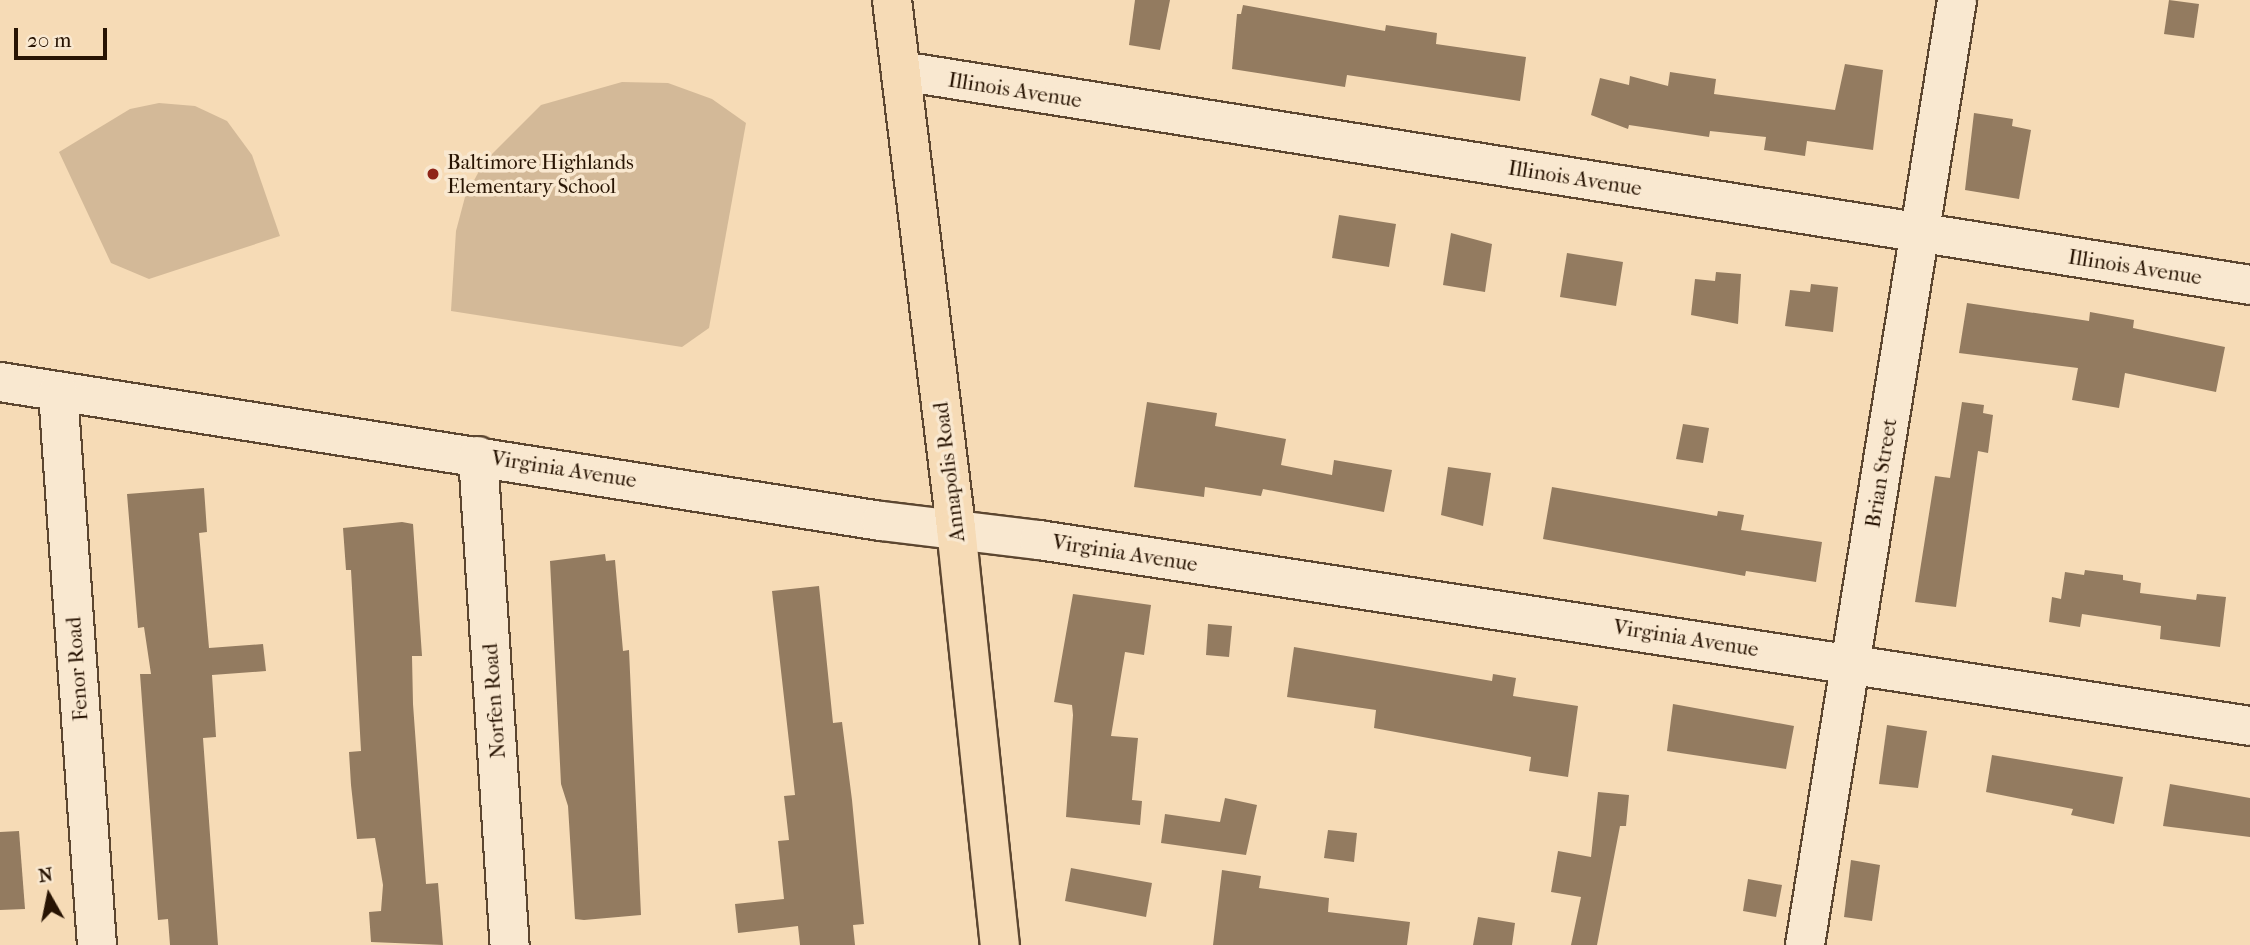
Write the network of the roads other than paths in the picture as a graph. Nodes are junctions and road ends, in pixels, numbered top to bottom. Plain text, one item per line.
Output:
1 (892, 0) edge
2 (1958, 0) edge
3 (901, 72) junction
4 (1920, 233) junction
5 (2250, 285) edge
6 (0, 382) edge
7 (58, 392) junction
8 (478, 456) junction
9 (956, 528) junction
10 (1851, 663) junction
11 (2250, 726) edge
12 (97, 945) edge
13 (510, 945) edge
14 (999, 945) edge
15 (1805, 945) edge

1 - 3 main road, Annapolis Road
2 - 4 street, Brian Street
3 - 4 street, Illinois Avenue
3 - 9 main road, Annapolis Road
4 - 5 street, Illinois Avenue
4 - 10 street, Brian Street
6 - 7 street, Virginia Avenue
7 - 8 street, Virginia Avenue
7 - 12 street, Fenor Road
8 - 9 street, Virginia Avenue
8 - 13 street, Norfen Road
9 - 10 street, Virginia Avenue
9 - 14 main road, Annapolis Road
10 - 11 street, Virginia Avenue
10 - 15 street, Brian Street

